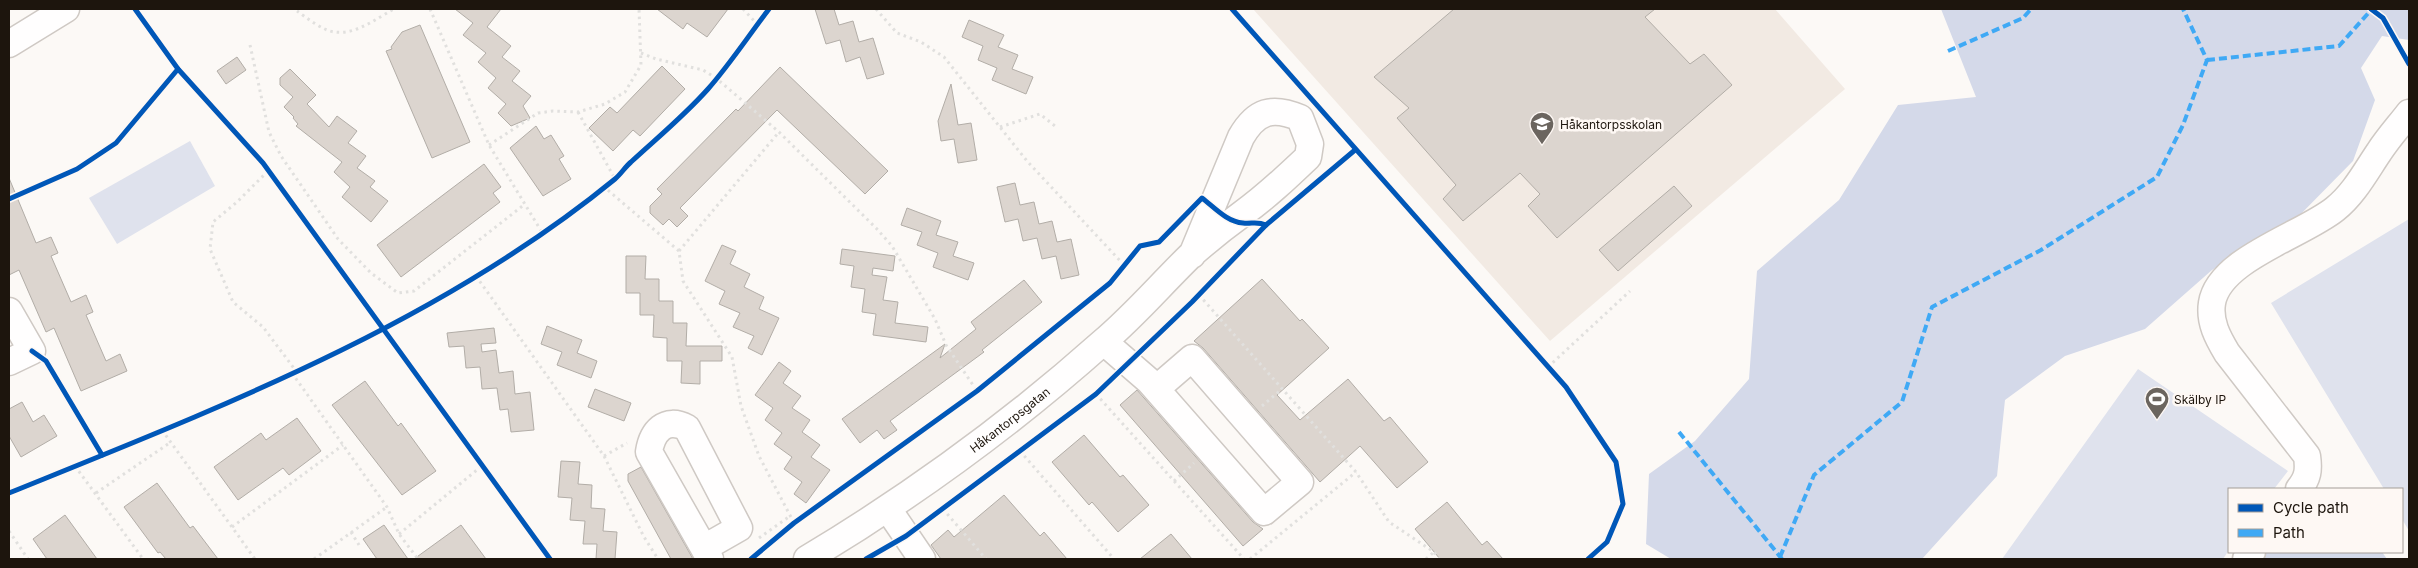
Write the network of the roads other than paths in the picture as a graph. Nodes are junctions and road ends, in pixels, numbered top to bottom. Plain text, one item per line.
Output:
1 (66, 9) edge
2 (9, 44) edge
3 (2409, 113) edge
4 (1192, 255) junction
5 (9, 311) edge
6 (1104, 342) junction
7 (9, 362) edge
8 (1156, 389) junction
9 (2300, 488) edge
10 (888, 509) junction
11 (707, 554) edge
12 (807, 559) edge
13 (922, 559) edge

1 - 2 street
3 - 9 street
4 - 4 street, Håkantorpsgatan
4 - 6 street, Håkantorpsgatan
5 - 7 street
6 - 8 street
6 - 10 street, Håkantorpsgatan
8 - 8 street
10 - 12 street, Håkantorpsgatan
10 - 13 street
11 - 11 street

